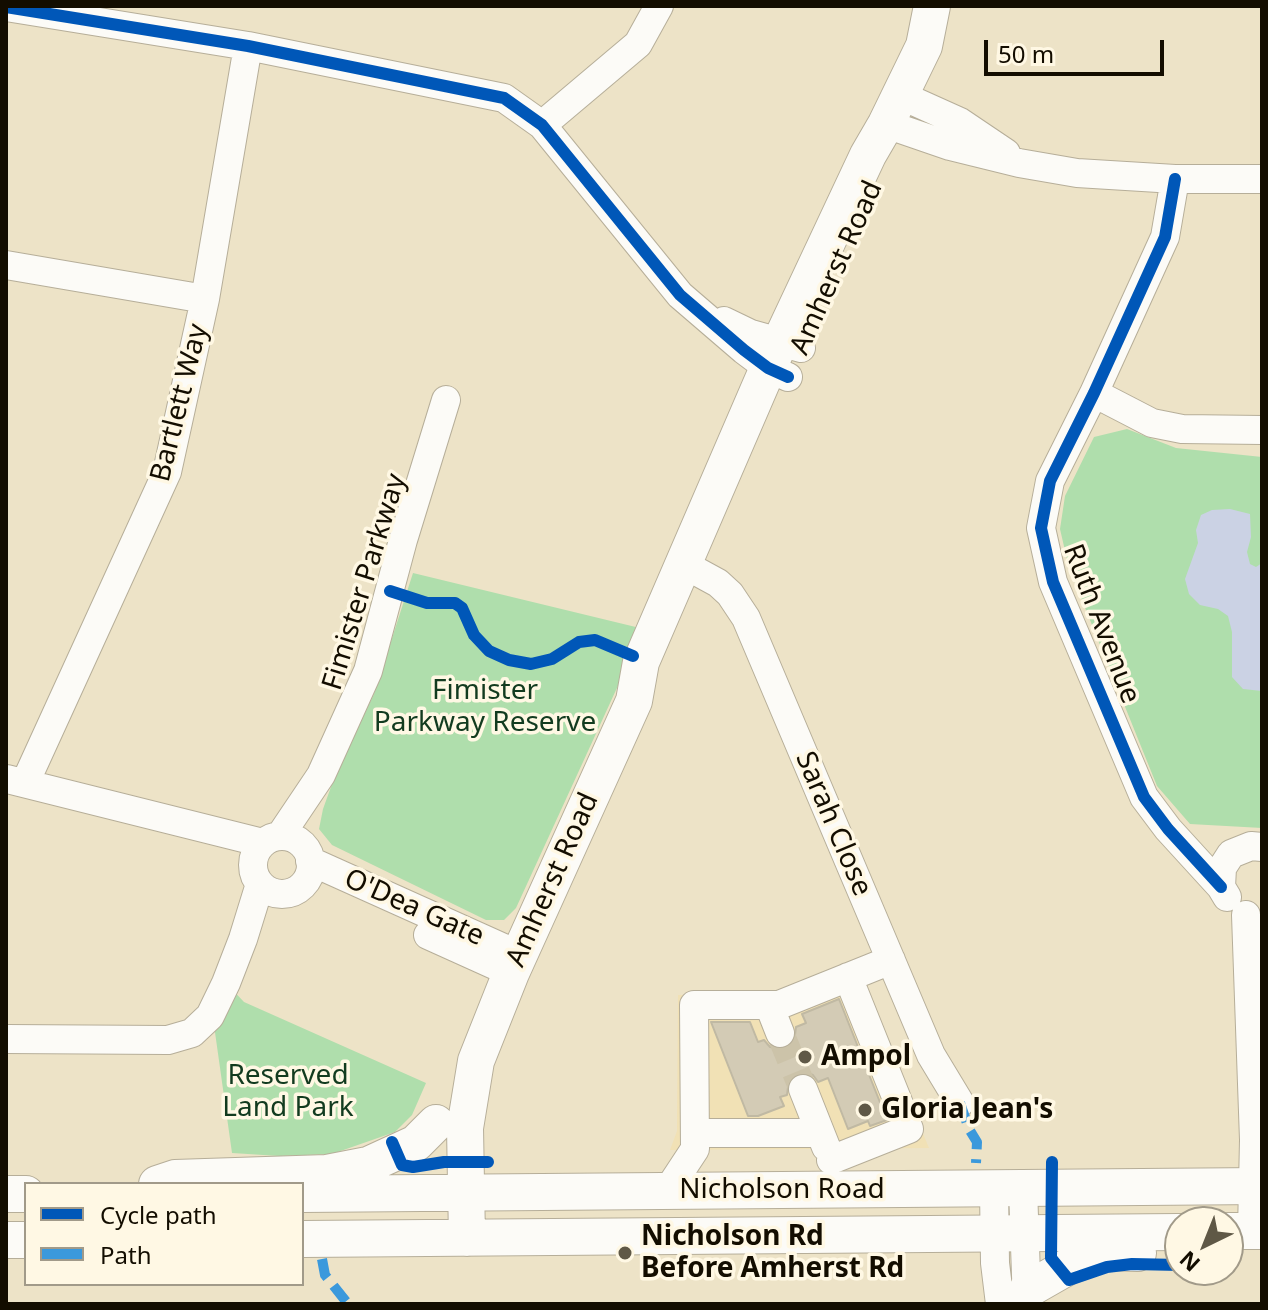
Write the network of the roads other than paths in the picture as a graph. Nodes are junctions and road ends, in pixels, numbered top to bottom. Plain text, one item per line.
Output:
1 (659, 6) edge
2 (932, 6) edge
3 (956, 6) edge
4 (6, 7) edge
5 (248, 46) junction
6 (902, 113) junction
7 (542, 125) junction
8 (1175, 179) junction
9 (1262, 179) edge
10 (6, 265) edge
11 (205, 299) junction
12 (784, 359) junction
13 (1094, 393) junction
14 (446, 400) dead end
15 (1262, 430) edge
16 (694, 570) junction
17 (16, 781) edge
18 (1178, 840) junction
19 (1262, 847) edge
20 (1231, 854) junction
21 (282, 863) junction
22 (1221, 887) junction
23 (1254, 914) edge
24 (891, 960) junction
25 (515, 964) junction
26 (848, 977) junction
27 (769, 1005) junction
28 (780, 1033) tunnel mouth
29 (6, 1039) edge
30 (476, 1061) junction
31 (803, 1089) tunnel mouth
32 (960, 1103) dead end
33 (436, 1123) junction
34 (695, 1133) junction
35 (820, 1133) junction
36 (837, 1174) junction
37 (163, 1182) edge
38 (1257, 1186) edge
39 (1008, 1188) junction
40 (668, 1190) junction
41 (304, 1194) edge
42 (448, 1194) junction
43 (1164, 1232) edge
44 (1244, 1232) edge
45 (1009, 1233) junction
46 (450, 1238) junction
47 (304, 1239) edge
48 (1164, 1254) edge
49 (1018, 1299) edge

1 - 7 street
2 - 6 main road, Amherst Road
3 - 6 main road, Amherst Road
4 - 5 street
5 - 7 street
5 - 11 street, Bartlett Way
6 - 8 street
6 - 12 main road, Amherst Road
7 - 12 street
8 - 9 street
8 - 13 street, Ruth Avenue
10 - 11 street
11 - 17 street, Bartlett Way
12 - 16 main road, Amherst Road
13 - 15 street
13 - 18 street, Ruth Avenue
14 - 21 street, Fimister Parkway
16 - 24 street, Sarah Close
16 - 25 main road, Amherst Road
17 - 21 street, O'Dea Gate
18 - 20 street
18 - 22 street, Ruth Avenue
19 - 20 street
20 - 22 street
21 - 25 street, O'Dea Gate
21 - 29 street, Fimister Parkway
22 - 23 street, Ruth Avenue
23 - 38 street, Ruth Avenue
24 - 26 street
24 - 32 street, Sarah Close
25 - 30 main road, Amherst Road
26 - 27 street
26 - 36 street
27 - 28 street
27 - 34 street
30 - 33 main road, Amherst Road
30 - 42 main road, Amherst Road
31 - 35 street
33 - 37 main road
33 - 42 main road, Amherst Road
34 - 35 street
34 - 40 street
35 - 36 street
36 - 39 main road, Nicholson Road
36 - 40 main road, Nicholson Road
38 - 39 main road, Nicholson Road
38 - 44 street, Ruth Avenue
39 - 45 street
40 - 42 main road, Nicholson Road
41 - 42 main road, Nicholson Road
42 - 46 main road, Amherst Road
43 - 45 main road, Nicholson Road
45 - 46 main road, Nicholson Road
45 - 49 street
46 - 47 main road, Nicholson Road
48 - 49 main road

